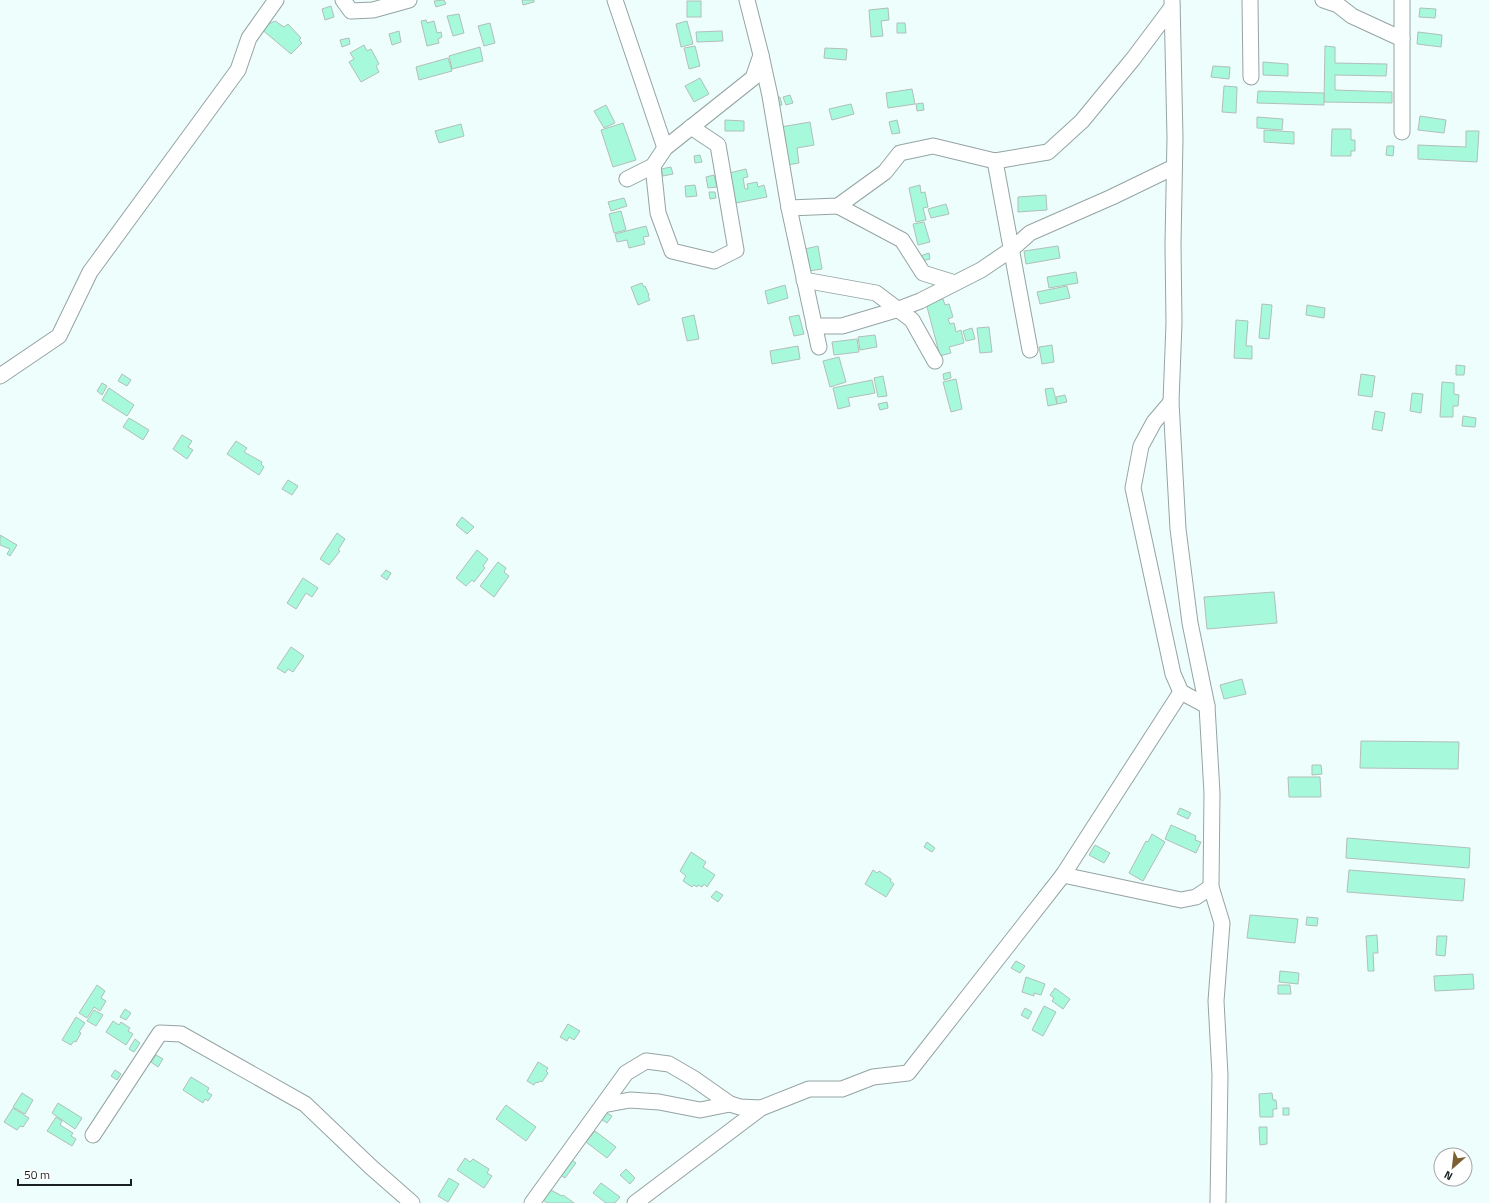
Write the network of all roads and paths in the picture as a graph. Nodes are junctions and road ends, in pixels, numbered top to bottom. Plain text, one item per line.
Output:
1 (276, 0) edge
2 (343, 0) edge
3 (409, 0) edge
4 (616, 0) edge
5 (747, 0) edge
6 (1250, 0) edge
7 (1323, 0) edge
8 (1402, 0) edge
9 (1172, 3) edge
10 (1402, 39) junction
11 (761, 55) junction
12 (1250, 77) dead end
13 (691, 127) junction
14 (1402, 132) dead end
15 (665, 148) junction
16 (995, 161) junction
17 (654, 166) junction
18 (1174, 166) junction
19 (627, 179) dead end
20 (838, 206) junction
21 (789, 208) junction
22 (1012, 249) junction
23 (804, 280) junction
24 (955, 283) junction
25 (899, 309) junction
26 (814, 326) junction
27 (842, 326) junction
28 (1030, 350) dead end
29 (935, 361) dead end
30 (0, 376) edge
31 (1171, 402) junction
32 (1181, 692) junction
33 (1207, 706) junction
34 (1063, 876) junction
35 (1211, 887) junction
36 (730, 1104) junction
37 (603, 1105) junction
38 (760, 1108) junction
39 (93, 1135) dead end
40 (412, 1203) edge
41 (532, 1203) edge
42 (635, 1203) edge
43 (1218, 1203) edge

1 - 30 street
2 - 3 street
4 - 15 street
5 - 11 street
6 - 12 street
7 - 10 street
8 - 10 street
9 - 16 street
9 - 18 street
10 - 14 street
11 - 13 street
11 - 21 street
13 - 15 street
13 - 17 street
15 - 17 street
16 - 20 street
16 - 22 street
17 - 19 street
18 - 22 street
18 - 31 street
20 - 21 street
20 - 24 street
21 - 23 street
22 - 24 street
22 - 28 street
23 - 25 street
23 - 26 street
24 - 25 street
25 - 27 street
25 - 29 street
26 - 27 street
26 - 27 street
31 - 32 street
31 - 33 street
32 - 33 street
32 - 34 street
33 - 35 street
34 - 35 street
34 - 38 street
35 - 43 street
36 - 37 street
36 - 37 street
36 - 38 street
37 - 41 street
38 - 42 street
39 - 40 street

